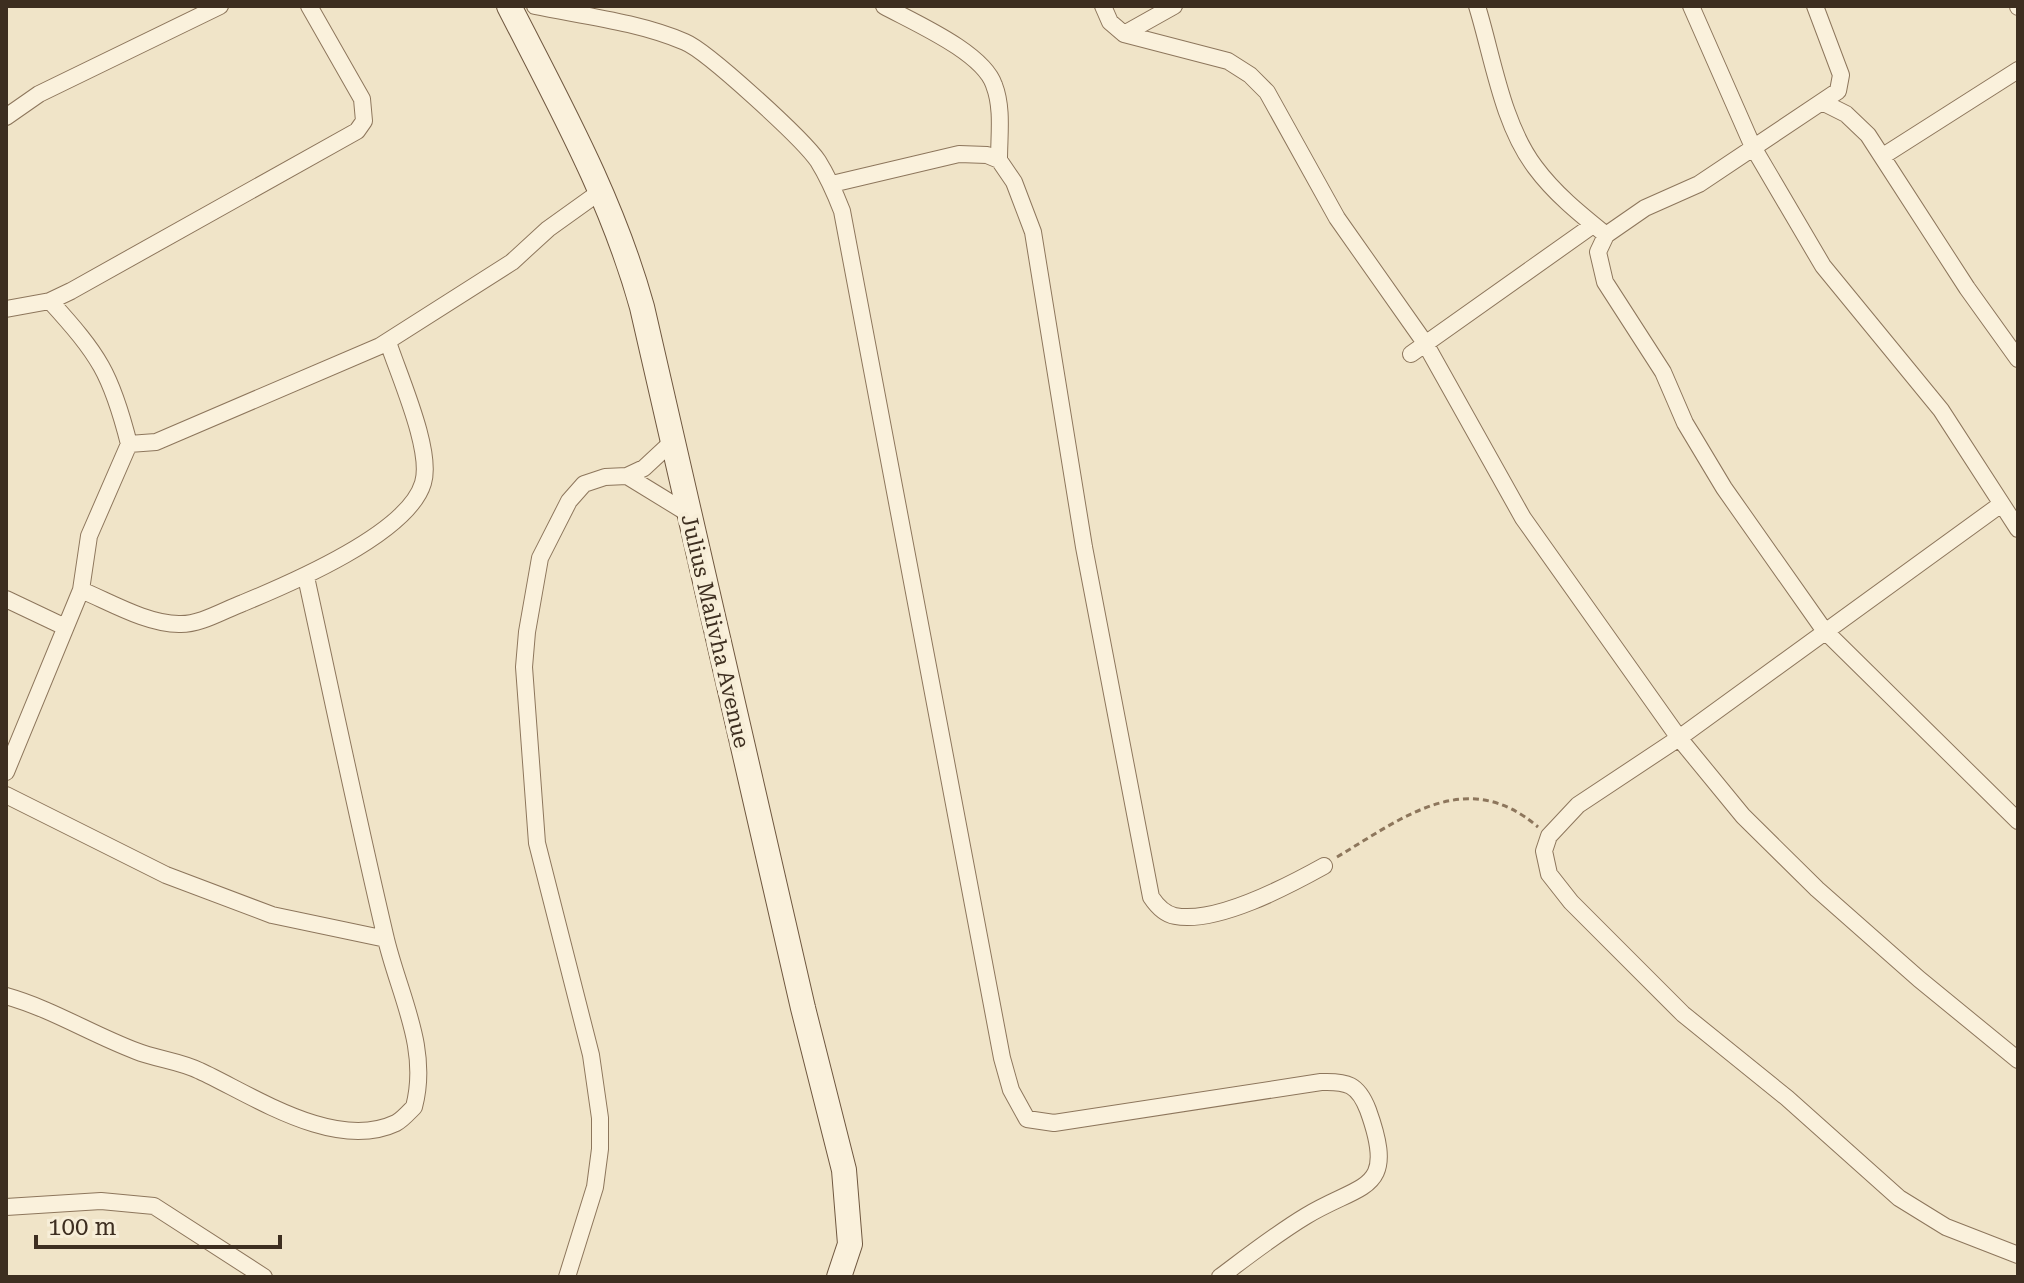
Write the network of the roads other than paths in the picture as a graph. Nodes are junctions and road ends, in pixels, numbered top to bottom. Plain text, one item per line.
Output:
1 (220, 6) edge
2 (309, 6) edge
3 (509, 6) edge
4 (535, 6) edge
5 (884, 6) edge
6 (1103, 6) edge
7 (1174, 6) edge
8 (1477, 6) edge
9 (1691, 6) edge
10 (1815, 6) edge
11 (1124, 34) junction
12 (2018, 70) edge
13 (1822, 102) junction
14 (6, 117) edge
15 (1753, 147) junction
16 (1883, 156) junction
17 (999, 160) junction
18 (832, 184) junction
19 (601, 191) junction
20 (1599, 230) junction
21 (50, 301) junction
22 (6, 309) edge
23 (388, 342) junction
24 (1425, 343) junction
25 (1411, 354) dead end
26 (2018, 359) edge
27 (673, 441) junction
28 (129, 444) junction
29 (627, 476) junction
30 (2000, 505) junction
31 (689, 514) junction
32 (2018, 529) edge
33 (306, 577) junction
34 (81, 590) junction
35 (6, 599) edge
36 (65, 627) junction
37 (1824, 630) junction
38 (1679, 738) junction
39 (6, 772) edge
40 (6, 795) edge
41 (2018, 821) edge
42 (1324, 866) road end
43 (386, 939) junction
44 (6, 996) edge
45 (2018, 1060) edge
46 (6, 1207) edge
47 (2018, 1255) edge
48 (844, 1275) edge
49 (264, 1277) edge
50 (567, 1277) edge
51 (1220, 1277) edge

1 - 14 street
2 - 21 street
3 - 19 street, Julius Malivha Avenue
4 - 18 street
5 - 17 street
6 - 11 street
7 - 11 street
8 - 20 street
9 - 15 street
10 - 13 street
11 - 24 street
12 - 16 street
13 - 15 street
13 - 16 street
15 - 20 street
15 - 30 street
16 - 26 street
17 - 18 street
17 - 42 street
18 - 51 street
19 - 23 street
19 - 27 street, Julius Malivha Avenue
20 - 24 street
20 - 37 street
21 - 22 street
21 - 28 street
23 - 28 street
23 - 33 street
24 - 25 street
24 - 38 street
27 - 29 street
27 - 31 street, Julius Malivha Avenue
28 - 34 street
29 - 31 street
29 - 50 street
30 - 32 street
30 - 37 street
31 - 48 street, Julius Malivha Avenue
33 - 34 street
33 - 43 street
34 - 36 street
35 - 36 street
36 - 39 street
37 - 38 street
37 - 41 street
38 - 45 street
38 - 47 street
40 - 43 street
43 - 44 street
46 - 49 street

